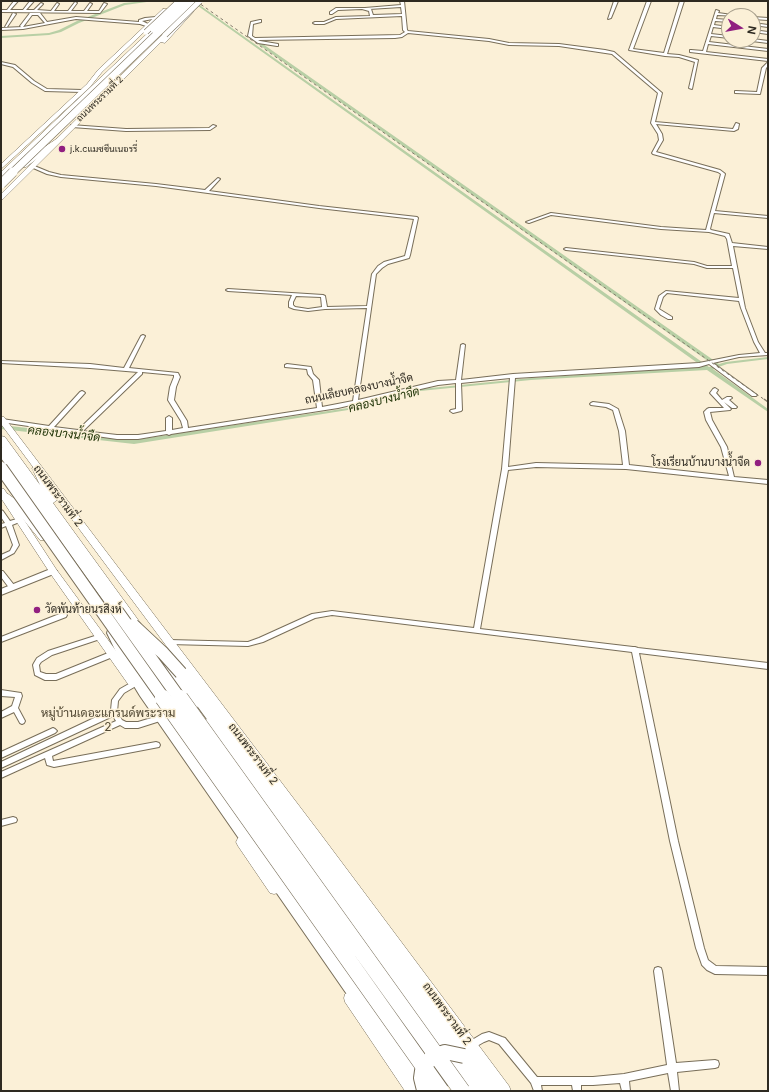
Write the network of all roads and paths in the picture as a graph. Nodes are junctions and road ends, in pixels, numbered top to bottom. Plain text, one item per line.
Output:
1 (16, 1) edge
2 (32, 1) edge
3 (177, 1) edge
4 (185, 1) edge
5 (193, 1) edge
6 (200, 1) edge
7 (402, 1) edge
8 (616, 1) edge
9 (649, 1) edge
10 (682, 1) edge
11 (75, 3) dead end
12 (41, 4) dead end
13 (57, 4) dead end
14 (90, 4) dead end
15 (105, 4) dead end
16 (402, 6) junction
17 (366, 8) junction
18 (167, 9) junction
19 (1, 11) edge
20 (8, 11) junction
21 (24, 11) junction
22 (35, 11) junction
23 (52, 11) junction
24 (71, 11) junction
25 (85, 12) junction
26 (90, 12) junction
27 (40, 13) junction
28 (331, 13) dead end
29 (721, 13) edge
30 (1, 14) edge
31 (14, 14) junction
32 (31, 14) junction
33 (403, 15) junction
34 (87, 16) dead end
35 (372, 16) junction
36 (69, 17) dead end
37 (156, 18) junction
38 (609, 18) dead end
39 (715, 20) junction
40 (721, 20) edge
41 (140, 21) junction
42 (260, 21) dead end
43 (315, 23) dead end
44 (46, 24) junction
45 (6, 26) dead end
46 (22, 26) dead end
47 (713, 26) junction
48 (721, 27) edge
49 (1, 29) edge
50 (157, 31) junction
51 (407, 32) junction
52 (710, 35) junction
53 (721, 36) edge
54 (254, 39) junction
55 (707, 43) junction
56 (277, 45) dead end
57 (768, 50) edge
58 (691, 51) dead end
59 (704, 52) junction
60 (665, 55) junction
61 (768, 60) edge
62 (1, 64) edge
63 (768, 64) edge
64 (130, 71) junction
65 (88, 86) junction
66 (691, 88) dead end
67 (736, 92) dead end
68 (80, 93) junction
69 (66, 114) junction
70 (655, 123) junction
71 (737, 124) dead end
72 (72, 126) junction
73 (214, 126) dead end
74 (40, 130) junction
75 (61, 138) junction
76 (28, 142) junction
77 (13, 164) junction
78 (23, 165) junction
79 (32, 166) junction
80 (1, 167) edge
81 (1, 176) edge
82 (218, 179) dead end
83 (1, 185) edge
84 (207, 191) junction
85 (1, 198) edge
86 (715, 212) junction
87 (768, 217) edge
88 (528, 222) dead end
89 (709, 231) junction
90 (733, 244) junction
91 (768, 248) edge
92 (566, 249) dead end
93 (735, 267) junction
94 (228, 290) dead end
95 (295, 294) junction
96 (741, 300) junction
97 (369, 307) junction
98 (326, 308) junction
99 (670, 318) dead end
100 (143, 336) dead end
101 (463, 345) dead end
102 (766, 354) edge
103 (1, 362) edge
104 (711, 364) dead end
105 (287, 366) dead end
106 (126, 369) junction
107 (140, 373) dead end
108 (513, 379) junction
109 (458, 384) junction
110 (714, 390) dead end
111 (82, 393) dead end
112 (754, 395) dead end
113 (729, 398) dead end
114 (355, 402) junction
115 (594, 404) dead end
116 (733, 407) junction
117 (320, 409) junction
118 (453, 411) dead end
119 (169, 418) dead end
120 (3, 421) edge
121 (51, 427) junction
122 (186, 430) junction
123 (80, 432) junction
124 (168, 433) junction
125 (6, 436) edge
126 (1, 450) edge
127 (1, 467) edge
128 (626, 467) junction
129 (37, 468) junction
130 (505, 469) junction
131 (732, 478) junction
132 (768, 482) edge
133 (2, 494) edge
134 (1, 512) edge
135 (20, 520) junction
136 (8, 523) junction
137 (1, 526) edge
138 (75, 541) junction
139 (61, 550) junction
140 (1, 558) edge
141 (53, 571) junction
142 (1, 573) edge
143 (12, 587) junction
144 (1, 592) edge
145 (111, 614) junction
146 (64, 615) dead end
147 (477, 630) junction
148 (101, 636) junction
149 (1, 640) edge
150 (169, 642) junction
151 (635, 649) junction
152 (113, 654) junction
153 (768, 666) edge
154 (134, 684) junction
155 (1, 693) edge
156 (15, 708) junction
157 (114, 712) junction
158 (1, 715) edge
159 (158, 719) junction
160 (22, 721) dead end
161 (120, 722) junction
162 (53, 731) dead end
163 (156, 746) dead end
164 (48, 754) junction
165 (1, 755) edge
166 (1, 765) edge
167 (1, 775) edge
168 (13, 820) dead end
169 (1, 823) edge
170 (658, 971) dead end
171 (768, 971) edge
172 (467, 1051) junction
173 (715, 1064) dead end
174 (672, 1068) junction
175 (624, 1078) junction
176 (535, 1081) junction
177 (576, 1081) junction
178 (420, 1091) edge
179 (441, 1091) edge
180 (444, 1091) edge
181 (462, 1091) edge
182 (475, 1091) edge
183 (490, 1091) edge
184 (504, 1091) edge
185 (538, 1091) edge
186 (577, 1091) edge
187 (626, 1091) edge
188 (675, 1091) edge

1 - 20 street
2 - 21 street
3 - 18 street
3 - 65 main road, ถนนพระรามที่ 2, bridge
4 - 50 highway, ถนนพระรามที่ 2, bridge
4 - 81 highway, bridge
5 - 50 highway, ถนนพระรามที่ 2, bridge
5 - 83 highway, bridge
6 - 50 main road, ถนนพระรามที่ 2, bridge
7 - 16 street
8 - 38 street
9 - 60 street
10 - 60 street
11 - 24 street
12 - 22 street
13 - 23 street
14 - 25 street
15 - 26 street
16 - 17 street
16 - 33 street
17 - 28 street
17 - 35 street
18 - 37 main road
18 - 64 main road
19 - 20 street
20 - 21 street
21 - 22 street
22 - 27 street
23 - 24 street
23 - 27 street
24 - 25 street
24 - 36 street
25 - 26 street
26 - 34 street
27 - 32 street
27 - 44 street
29 - 39 street
30 - 31 street
31 - 32 street
31 - 45 street
32 - 46 street
33 - 35 street
33 - 51 street
35 - 43 street
37 - 41 street
37 - 50 main road
39 - 40 street
39 - 47 street
41 - 44 street
41 - 50 street
42 - 54 street
44 - 49 street
47 - 48 street
47 - 52 street
50 - 64 main road, ถนนพระรามที่ 2
50 - 65 main road
50 - 69 highway, ถนนพระรามที่ 2
50 - 78 highway, ถนนพระรามที่ 2
51 - 54 street
51 - 70 street
52 - 53 street
52 - 55 street
54 - 56 street
55 - 57 street
55 - 59 street
58 - 59 street
59 - 61 street
60 - 66 street
62 - 68 street
63 - 67 street
64 - 72 main road, ถนนพระรามที่ 2
65 - 68 main road, ถนนพระรามที่ 2
68 - 74 main road, ถนนพระรามที่ 2
69 - 74 highway
69 - 77 highway, ถนนพระรามที่ 2
70 - 71 street
70 - 86 street
72 - 73 street
72 - 75 main road, ถนนพระรามที่ 2
74 - 76 main road, ถนนพระรามที่ 2
75 - 78 highway
75 - 79 main road, ถนนพระรามที่ 2
76 - 77 highway
76 - 80 main road, ถนนพระรามที่ 2
77 - 81 highway, ถนนพระรามที่ 2
78 - 83 highway, ถนนพระรามที่ 2
79 - 84 street
79 - 85 main road, ถนนพระรามที่ 2
82 - 84 street
84 - 97 street
86 - 87 street
86 - 89 street
88 - 89 street
89 - 90 street
90 - 91 street
90 - 93 street
92 - 93 street
93 - 96 street
94 - 95 street
95 - 98 street
95 - 98 street
96 - 99 street
96 - 102 street
97 - 98 street
97 - 114 street
100 - 106 street
101 - 109 street
102 - 108 street, ถนนเลียบคลองบางน้ำจืด
103 - 106 street
104 - 112 street
105 - 117 street
106 - 122 street
107 - 123 street
108 - 109 street, ถนนเลียบคลองบางน้ำจืด
108 - 130 street
109 - 114 street, ถนนเลียบคลองบางน้ำจืด
109 - 118 street
110 - 116 street
111 - 121 street
113 - 116 street
114 - 117 street, ถนนเลียบคลองบางน้ำจืด
115 - 128 street
116 - 131 street
117 - 122 street, ถนนเลียบคลองบางน้ำจืด
119 - 124 street
120 - 121 street, ถนนเลียบคลองบางน้ำจืด
120 - 125 main road, ถนนพระรามที่ 2
121 - 123 street, ถนนเลียบคลองบางน้ำจืด
122 - 124 street, ถนนเลียบคลองบางน้ำจืด
123 - 124 street, ถนนเลียบคลองบางน้ำจืด
125 - 129 main road, ถนนพระรามที่ 2
125 - 138 highway, ถนนพระรามที่ 2
126 - 145 highway
127 - 139 highway
127 - 145 highway, bridge
128 - 130 street
128 - 131 street
129 - 138 highway
129 - 150 main road, ถนนพระรามที่ 2
130 - 147 street
131 - 132 street
133 - 135 main road
133 - 139 highway
134 - 136 street
135 - 136 street
135 - 141 main road
136 - 137 street
136 - 140 street
138 - 182 highway, ถนนพระรามที่ 2
139 - 180 highway
141 - 143 street
141 - 148 main road
142 - 143 street
143 - 144 street
145 - 172 highway, bridge
145 - 178 highway, bridge
145 - 179 highway, bridge
145 - 181 highway, bridge
146 - 149 street
147 - 150 street
147 - 151 street
148 - 152 main road
148 - 152 street
150 - 172 main road, ถนนพระรามที่ 2
151 - 153 street
151 - 171 street
152 - 154 main road
154 - 157 street
154 - 159 main road
155 - 156 street
156 - 158 street
156 - 160 street
157 - 161 street
157 - 166 street
159 - 161 street
159 - 178 main road
161 - 164 street
162 - 165 street
163 - 164 street
164 - 167 street
168 - 169 street
170 - 174 street
172 - 176 street
172 - 178 highway, bridge
172 - 183 highway
172 - 184 main road, ถนนพระรามที่ 2
173 - 174 street
174 - 175 street
174 - 188 street
175 - 177 street
175 - 187 street
176 - 177 street
176 - 185 street
177 - 186 street

